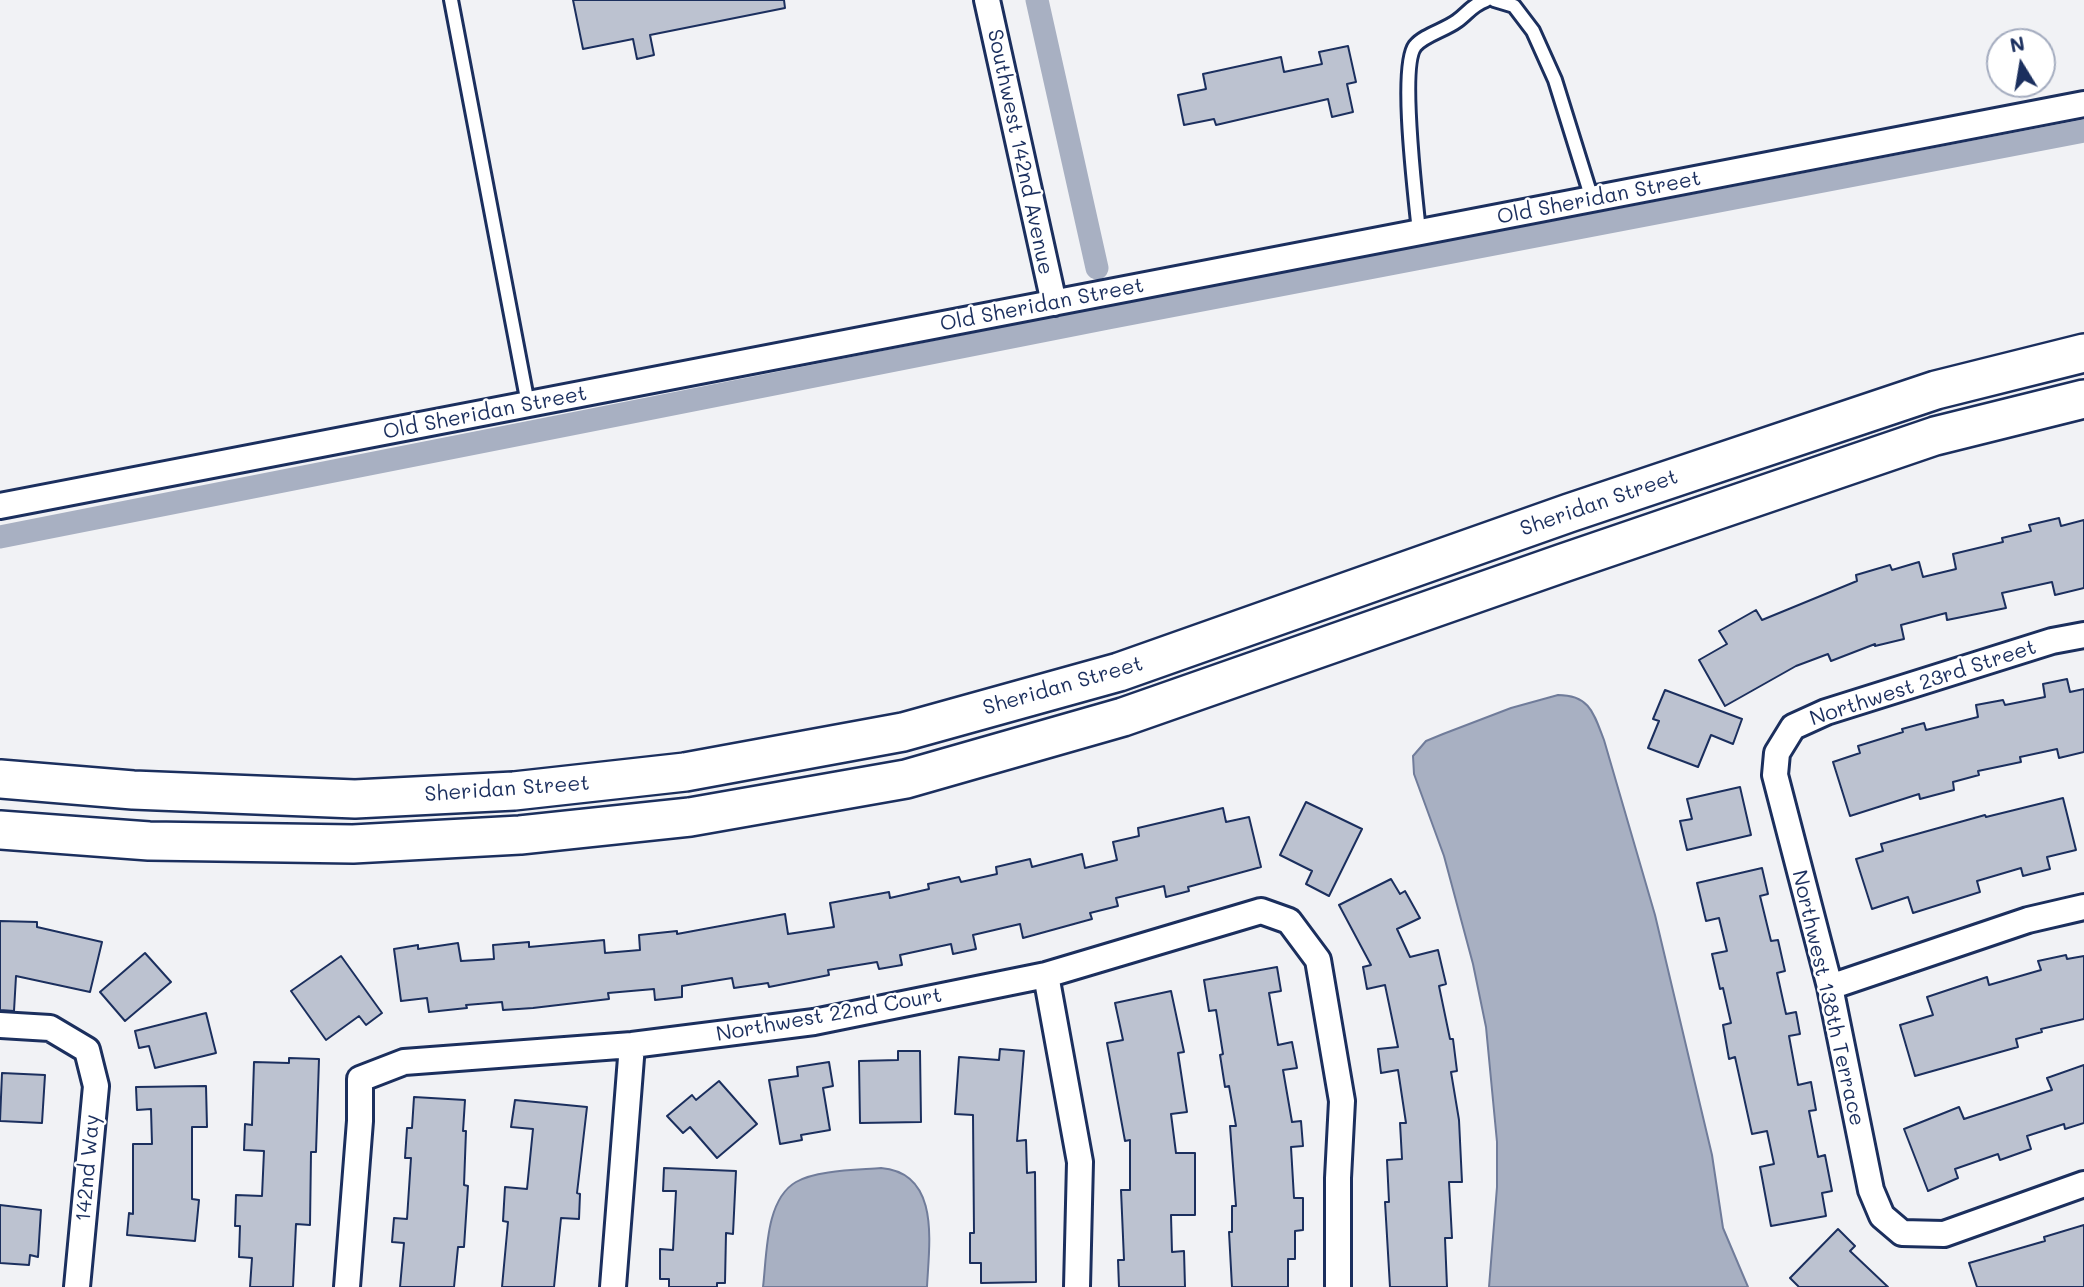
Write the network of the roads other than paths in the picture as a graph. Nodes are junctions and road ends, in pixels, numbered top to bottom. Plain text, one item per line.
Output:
1 (451, 0) edge
2 (987, 0) edge
3 (1486, 0) edge
4 (1494, 0) edge
5 (2084, 104) edge
6 (1592, 199) junction
7 (1419, 232) junction
8 (1054, 303) junction
9 (2084, 353) edge
10 (2084, 398) edge
11 (528, 404) junction
12 (0, 506) edge
13 (2084, 635) edge
14 (1777, 752) joint
15 (0, 779) edge
16 (0, 830) edge
17 (2084, 907) edge
18 (1046, 975) junction
19 (1829, 987) junction
20 (0, 1025) edge
21 (632, 1045) junction
22 (2084, 1184) edge
23 (77, 1287) edge
24 (347, 1287) edge
25 (613, 1287) edge
26 (1077, 1287) edge
27 (1338, 1287) edge

1 - 11 lane
2 - 8 street, Southwest 142nd Avenue
3 - 7 lane
4 - 6 lane
5 - 6 street, Old Sheridan Street
6 - 7 street, Old Sheridan Street
7 - 8 street, Old Sheridan Street
8 - 11 street, Old Sheridan Street
9 - 15 main road, Sheridan Street
10 - 16 main road
11 - 12 street, Old Sheridan Street
13 - 14 street, Northwest 23rd Street
14 - 19 street, Northwest 138th Terrace
17 - 19 street
18 - 21 street, Northwest 22nd Court
18 - 26 street
18 - 27 street, Northwest 22nd Court
19 - 22 street, Northwest 138th Terrace
20 - 23 street, 142nd Way
21 - 24 street, Northwest 22nd Court
21 - 25 street

